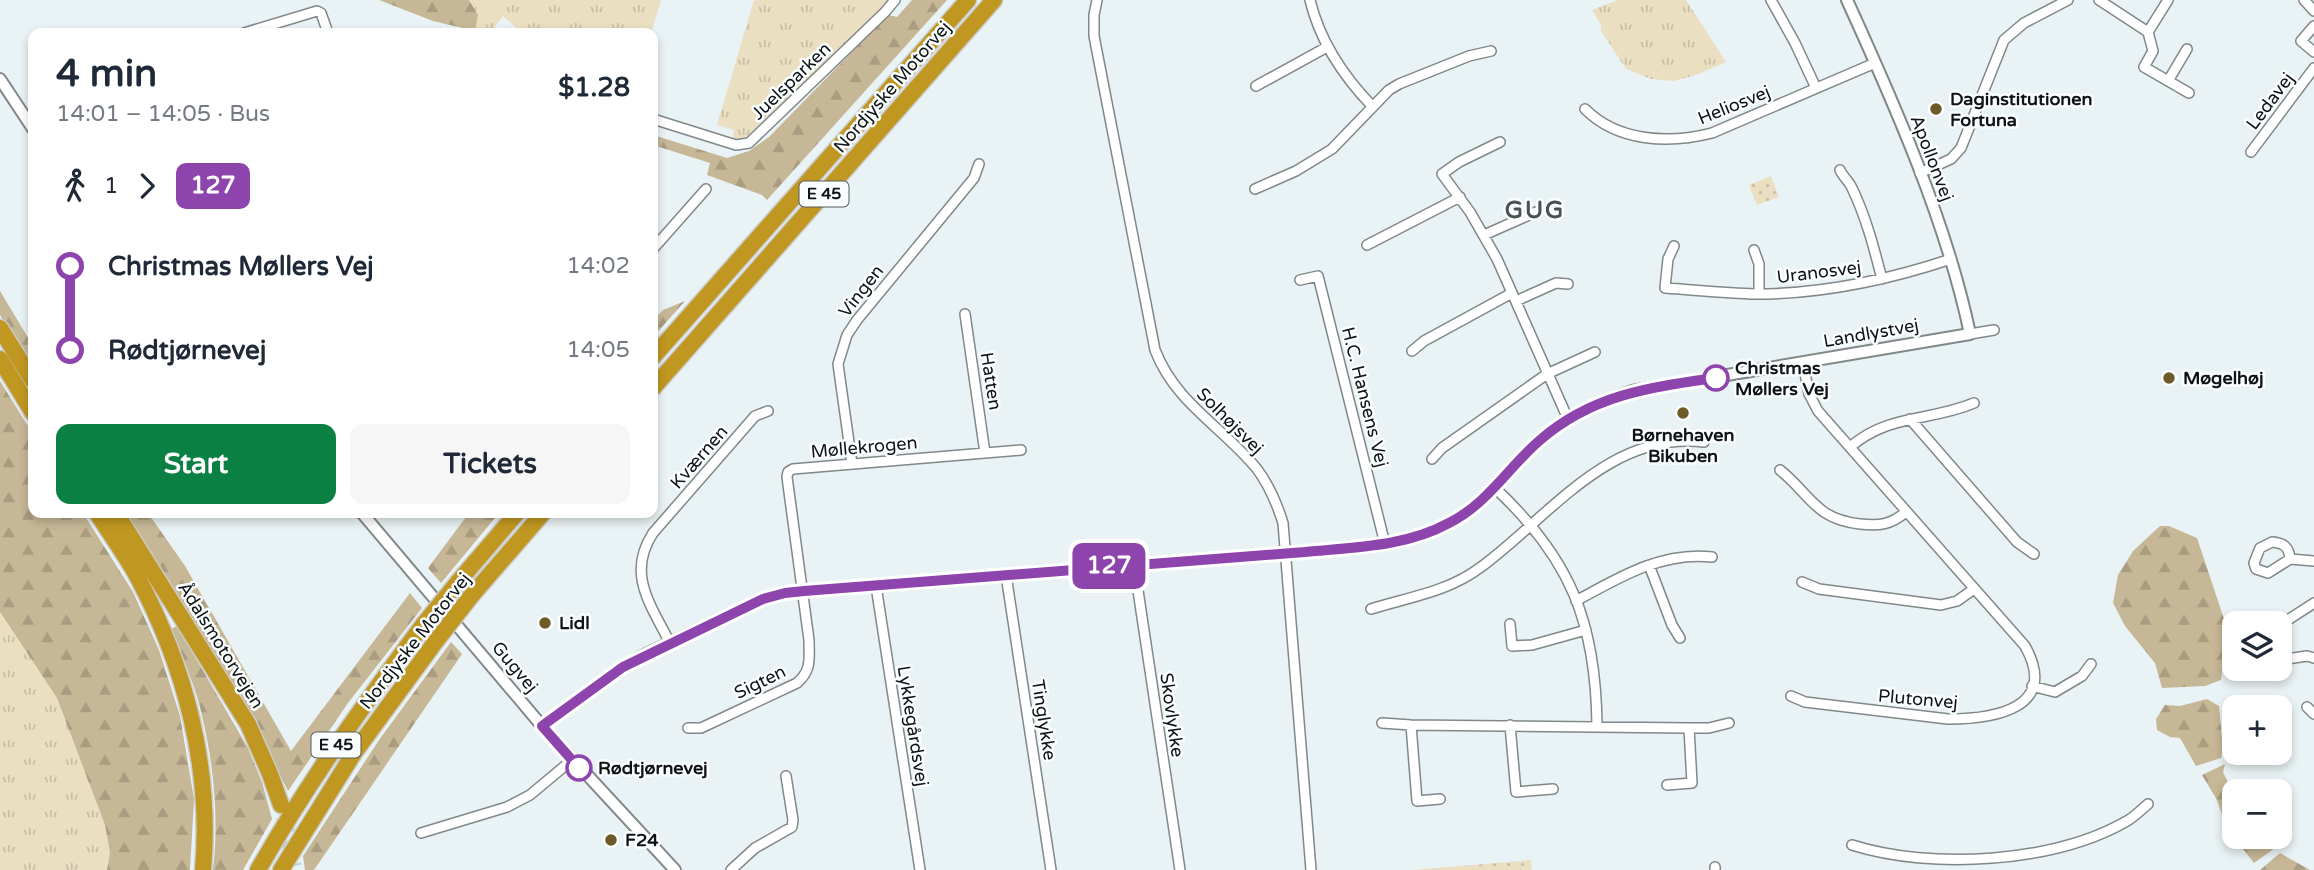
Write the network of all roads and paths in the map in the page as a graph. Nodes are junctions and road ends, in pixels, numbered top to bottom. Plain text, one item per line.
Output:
1 (895, 0) edge
2 (968, 0) edge
3 (994, 0) edge
4 (1097, 0) edge
5 (1310, 0) edge
6 (1771, 0) edge
7 (1847, 0) edge
8 (2068, 0) edge
9 (2099, 0) edge
10 (2168, 0) edge
11 (2304, 0) edge
12 (2314, 11) edge
13 (2314, 26) edge
14 (261, 28) edge
15 (326, 28) edge
16 (2148, 32) junction
17 (1327, 47) junction
18 (2187, 49) dead end
19 (1491, 51) dead end
20 (2314, 52) edge
21 (1875, 63) junction
22 (2314, 68) edge
23 (0, 79) edge
24 (2168, 80) junction
25 (1256, 86) dead end
26 (1816, 88) junction
27 (2189, 93) dead end
28 (1373, 107) junction
29 (1585, 109) dead end
30 (28, 121) edge
31 (658, 121) edge
32 (1500, 142) dead end
33 (2251, 152) dead end
34 (979, 164) dead end
35 (1840, 170) dead end
36 (1920, 173) junction
37 (705, 189) dead end
38 (1255, 189) dead end
39 (1460, 197) junction
40 (1536, 212) dead end
41 (1484, 235) junction
42 (658, 243) edge
43 (1367, 245) dead end
44 (1674, 246) dead end
45 (1754, 250) dead end
46 (1951, 259) junction
47 (1882, 279) junction
48 (1300, 280) dead end
49 (1568, 284) dead end
50 (1759, 294) junction
51 (1514, 297) junction
52 (965, 314) dead end
53 (0, 328) edge
54 (1994, 330) dead end
55 (1970, 334) junction
56 (658, 351) edge
57 (1412, 351) dead end
58 (1595, 352) dead end
59 (0, 359) edge
60 (1803, 363) junction
61 (28, 373) edge
62 (1548, 374) junction
63 (658, 382) edge
64 (1974, 403) dead end
65 (28, 405) edge
66 (768, 411) dead end
67 (1568, 419) junction
68 (1910, 419) junction
69 (1704, 442) dead end
70 (1850, 447) junction
71 (1021, 450) dead end
72 (985, 453) junction
73 (1432, 459) dead end
74 (852, 464) junction
75 (1780, 470) dead end
76 (1495, 488) junction
77 (1906, 512) junction
78 (100, 518) edge
79 (119, 518) edge
80 (366, 518) edge
81 (513, 518) edge
82 (539, 518) edge
83 (1531, 525) junction
84 (1385, 544) junction
85 (1286, 553) junction
86 (2034, 554) dead end
87 (1712, 557) dead end
88 (2290, 559) dead end
89 (2314, 561) edge
90 (1134, 564) junction
91 (1649, 565) junction
92 (1006, 575) junction
93 (1802, 582) dead end
94 (876, 586) junction
95 (1974, 589) junction
96 (804, 591) junction
97 (1576, 601) junction
98 (2314, 603) edge
99 (1371, 609) dead end
100 (2292, 617) edge
101 (1510, 624) dead end
102 (1586, 630) junction
103 (1680, 638) dead end
104 (670, 643) junction
105 (2292, 658) edge
106 (2314, 658) edge
107 (2091, 664) dead end
108 (2032, 686) junction
109 (1791, 696) dead end
110 (1382, 723) dead end
111 (1729, 723) dead end
112 (1411, 725) junction
113 (1510, 725) junction
114 (542, 726) junction
115 (1597, 726) junction
116 (688, 728) dead end
117 (1689, 728) junction
118 (572, 760) junction
119 (786, 776) dead end
120 (1667, 785) dead end
121 (1553, 789) dead end
122 (1440, 799) dead end
123 (2148, 804) dead end
124 (281, 805) tunnel mouth
125 (421, 833) dead end
126 (1852, 845) dead end
127 (1981, 859) junction
128 (290, 869) edge
129 (203, 870) edge
130 (258, 870) edge
131 (675, 870) edge
132 (731, 870) edge
133 (920, 870) edge
134 (1051, 870) edge
135 (1180, 870) edge
136 (1311, 870) edge
137 (1982, 870) edge

1 - 31 street, Juelsparken
2 - 56 highway, Nordjyske Motorvej / E 45
3 - 63 highway, Nordjyske Motorvej / E 45
4 - 85 street, Solhøjsvej
5 - 17 street
6 - 26 street
7 - 21 street, Apollonvej
8 - 36 street
9 - 16 street
10 - 16 street
11 - 12 street
13 - 20 street
14 - 15 street
16 - 24 street
17 - 25 street
17 - 28 street
18 - 24 street
19 - 28 street
21 - 26 street, Heliosvej
21 - 36 street, Apollonvej
22 - 33 street, Ledavej
23 - 30 street
24 - 27 street
26 - 29 street, Heliosvej
28 - 38 street
32 - 39 street
34 - 74 street, Vingen
35 - 47 street, Uranosvej
36 - 46 street, Apollonvej
37 - 42 street
39 - 41 street
39 - 43 street
40 - 41 street
41 - 51 street
44 - 50 street, Uranosvej
45 - 50 street, Uranosvej
46 - 47 street, Uranosvej
46 - 55 street, Apollonvej
47 - 50 street, Uranosvej
48 - 84 street, H.C. Hansens Vej
49 - 51 street
51 - 57 street
51 - 62 street
52 - 72 street, Hatten
53 - 61 highway
54 - 55 street, Landlystvej
55 - 60 street, Landlystvej
58 - 62 street
59 - 65 highway
60 - 67 street, Landlystvej
60 - 70 street
62 - 67 street
62 - 73 street
64 - 68 street
66 - 104 street, Kværnen
67 - 76 street, Landlystvej
68 - 70 street
68 - 86 street
69 - 83 street
70 - 77 street
71 - 72 street, Møllekrogen
72 - 74 street, Møllekrogen
74 - 96 street, Møllekrogen
75 - 77 street
76 - 83 street
76 - 84 street, Landlystvej
77 - 95 street
78 - 129 highway
79 - 124 highway, Ådalsmotorvejen
80 - 114 street, Gugvej
81 - 130 highway, Nordjyske Motorvej / E 45, bridge
82 - 128 highway, Nordjyske Motorvej / E 45, bridge
83 - 97 street
83 - 99 street
84 - 85 street, Landlystvej
85 - 90 street, Landlystvej
85 - 136 street, Solhøjsvej
87 - 91 street
88 - 89 street
90 - 92 street, Landlystvej
90 - 135 street, Skovlykke
91 - 97 street
91 - 103 street
92 - 94 street, Landlystvej
92 - 134 street, Tinglykke
93 - 95 street
94 - 96 street, Landlystvej
94 - 133 street, Lykkegårdsvej
95 - 108 street
96 - 104 street, Landlystvej
96 - 116 street, Sigten
97 - 102 street
98 - 100 street
101 - 102 street
102 - 115 street
104 - 114 street, Landlystvej
105 - 106 street
107 - 108 street
108 - 109 street, Plutonvej
110 - 112 street
111 - 117 street
112 - 113 street
112 - 122 street
113 - 115 street
113 - 121 street
114 - 118 street, Gugvej
115 - 117 street
117 - 120 street
118 - 125 street
118 - 131 street, Gugvej
119 - 132 street
123 - 127 street
126 - 127 street
127 - 137 street

